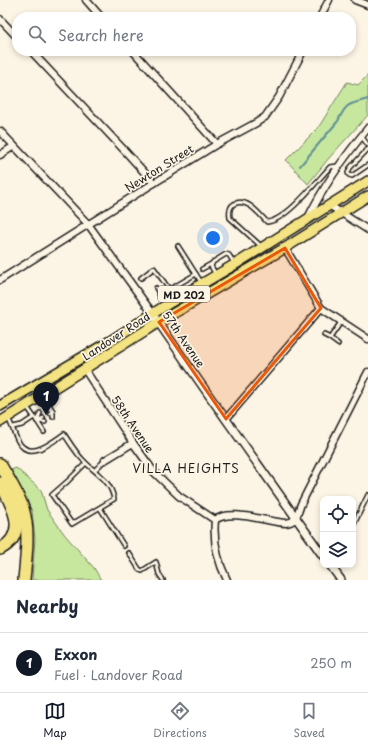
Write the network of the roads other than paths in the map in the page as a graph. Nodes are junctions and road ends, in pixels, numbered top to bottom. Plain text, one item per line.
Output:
1 (86, 0) edge
2 (329, 0) edge
3 (355, 0) edge
4 (368, 5) edge
5 (97, 12) edge
6 (323, 12) edge
7 (0, 20) edge
8 (12, 32) edge
9 (36, 56) edge
10 (137, 56) edge
11 (300, 56) edge
12 (368, 128) edge
13 (0, 130) edge
14 (361, 136) junction
15 (217, 144) junction
16 (368, 145) edge
17 (14, 146) junction
18 (368, 149) edge
19 (0, 155) edge
20 (368, 165) edge
21 (338, 166) junction
22 (368, 181) edge
23 (154, 183) junction
24 (368, 196) edge
25 (329, 205) junction
26 (341, 212) junction
27 (308, 218) junction
28 (88, 224) junction
29 (368, 230) edge
30 (178, 246) dead end
31 (263, 247) junction
32 (285, 248) junction
33 (211, 264) junction
34 (235, 264) junction
35 (202, 269) dead end
36 (196, 274) junction
37 (216, 275) junction
38 (140, 278) dead end
39 (0, 280) edge
40 (180, 283) junction
41 (202, 284) junction
42 (156, 288) dead end
43 (169, 290) junction
44 (165, 292) junction
45 (186, 293) junction
46 (171, 302) junction
47 (321, 308) junction
48 (153, 314) junction
49 (159, 322) junction
50 (341, 322) junction
51 (324, 335) dead end
52 (330, 338) junction
53 (368, 339) edge
54 (338, 344) dead end
55 (85, 370) junction
56 (368, 372) edge
57 (43, 395) junction
58 (0, 406) edge
59 (26, 406) junction
60 (48, 408) dead end
61 (52, 412) junction
62 (40, 413) dead end
63 (34, 417) junction
64 (53, 417) dead end
65 (42, 418) dead end
66 (226, 419) junction
67 (4, 420) edge
68 (37, 421) junction
69 (45, 422) dead end
70 (13, 427) junction
71 (44, 432) dead end
72 (133, 443) junction
73 (105, 460) joint
74 (86, 463) junction
75 (0, 464) edge
76 (94, 470) junction
77 (0, 483) edge
78 (368, 495) edge
79 (366, 503) edge
80 (100, 508) junction
81 (296, 519) junction
82 (215, 520) junction
83 (356, 520) edge
84 (124, 546) dead end
85 (0, 549) edge
86 (320, 552) edge
87 (129, 553) dead end
88 (332, 568) edge
89 (24, 580) edge
90 (163, 580) edge
91 (227, 580) edge
92 (341, 580) edge

1 - 5 street
2 - 6 street
3 - 4 street
7 - 8 street
9 - 23 street
10 - 15 street
11 - 15 street, Newton Street
12 - 14 street
13 - 17 street, 57th Avenue
14 - 16 lane
14 - 21 street
15 - 23 street, Newton Street
17 - 19 street
17 - 28 street, 57th Avenue
18 - 20 lane
21 - 27 street
21 - 31 lane
22 - 25 main road, Landover Road / MD 202
23 - 28 street, Newton Street
24 - 26 main road, Landover Road / MD 202
25 - 26 street
25 - 27 main road, Landover Road / MD 202
26 - 29 street
26 - 32 main road, Landover Road / MD 202
27 - 31 main road, Landover Road / MD 202
28 - 39 street, Newton Street
28 - 48 street, 57th Avenue
30 - 36 lane
31 - 34 main road, Landover Road / MD 202
32 - 47 street
32 - 49 main road, Landover Road / MD 202
33 - 34 lane
33 - 35 lane
33 - 37 lane
34 - 37 main road, Landover Road / MD 202
36 - 40 lane
36 - 41 lane
37 - 41 main road, Landover Road / MD 202
38 - 43 lane
40 - 43 lane
40 - 45 lane
41 - 45 main road, Landover Road / MD 202
42 - 44 lane
43 - 44 lane
44 - 46 lane
45 - 46 main road, Landover Road / MD 202
46 - 48 main road, Landover Road / MD 202
47 - 50 street
47 - 66 street
48 - 49 street, 57th Avenue
48 - 58 main road, Landover Road / MD 202
49 - 55 main road, Landover Road / MD 202
49 - 66 street, 57th Avenue
50 - 52 lane
50 - 53 street
51 - 52 lane
52 - 54 lane
55 - 57 main road, Landover Road / MD 202
55 - 72 street, 58th Avenue
56 - 81 street
57 - 59 main road, Landover Road / MD 202
57 - 61 lane
59 - 63 lane
59 - 67 main road, Landover Road / MD 202
60 - 61 lane
61 - 64 lane
62 - 68 lane
63 - 68 lane
63 - 70 lane
65 - 68 lane
66 - 81 street, 57th Avenue
67 - 70 lane
68 - 69 lane
68 - 71 lane
70 - 74 lane
72 - 73 street
72 - 82 street, 58th Avenue
73 - 76 lane
74 - 76 lane
74 - 80 lane
75 - 89 highway
76 - 80 lane
77 - 85 highway
78 - 79 lane
79 - 83 lane
80 - 84 lane
81 - 82 street
81 - 86 street, 57th Avenue
82 - 91 street
87 - 90 lane
88 - 92 street

